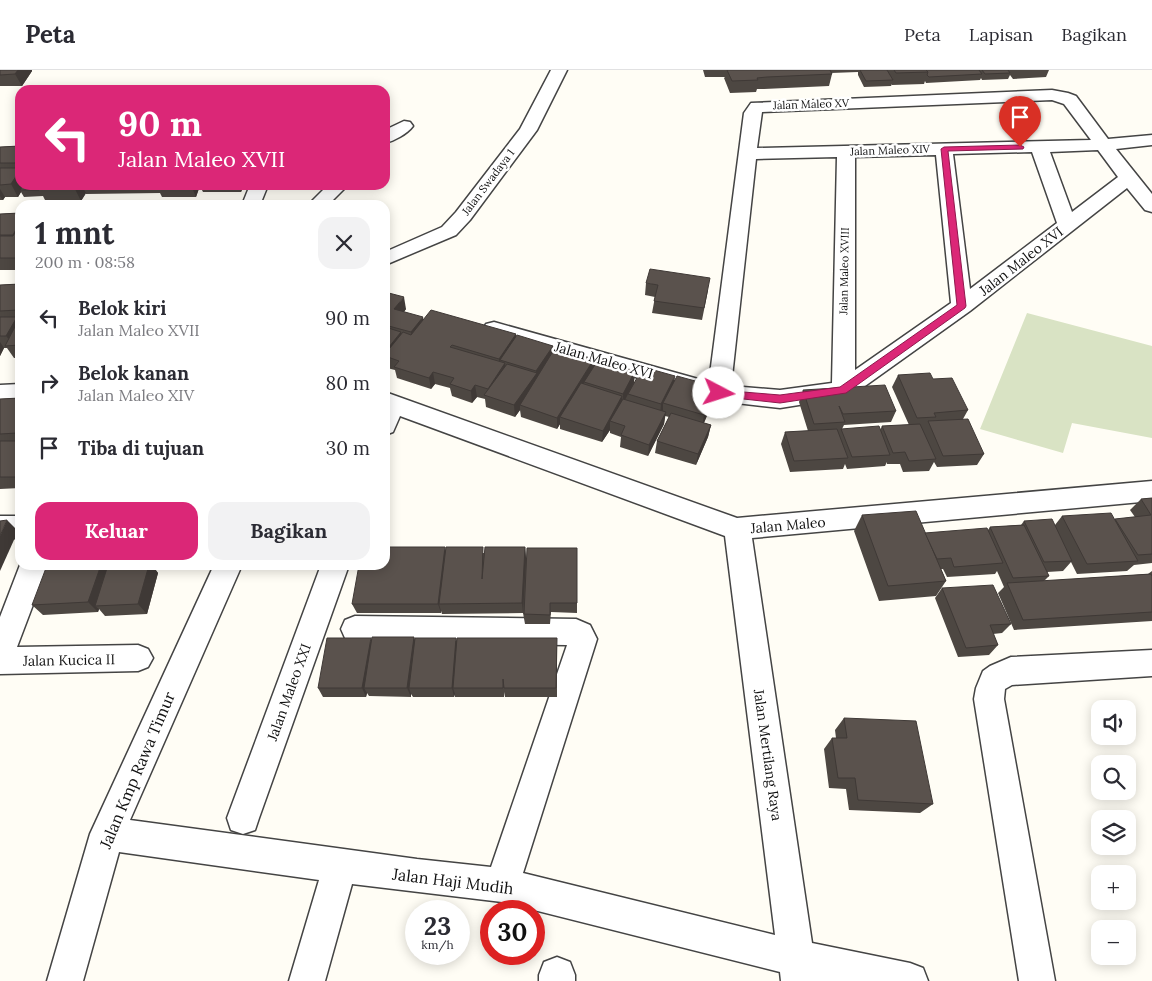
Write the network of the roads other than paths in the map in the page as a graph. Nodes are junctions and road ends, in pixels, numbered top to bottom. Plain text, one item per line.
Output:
1 (559, 70) edge
2 (404, 126) dead end
3 (390, 135) edge
4 (1152, 140) edge
5 (1103, 145) junction
6 (1039, 147) junction
7 (944, 149) junction
8 (846, 152) junction
9 (748, 154) junction
10 (1128, 178) junction
11 (334, 190) edge
12 (322, 200) edge
13 (1152, 206) edge
14 (1067, 225) junction
15 (390, 257) edge
16 (962, 306) junction
17 (477, 324) edge
18 (843, 390) junction
19 (15, 392) edge
20 (0, 393) edge
21 (719, 393) junction
22 (390, 411) edge
23 (1152, 491) edge
24 (0, 527) edge
25 (15, 527) edge
26 (737, 529) junction
27 (32, 570) edge
28 (226, 570) edge
29 (333, 570) edge
30 (355, 629) dead end
31 (0, 654) edge
32 (138, 658) dead end
33 (0, 661) edge
34 (1152, 663) edge
35 (243, 818) dead end
36 (107, 834) junction
37 (340, 866) junction
38 (502, 885) junction
39 (798, 969) edge
40 (65, 981) edge
41 (307, 981) edge
42 (910, 981) edge
43 (1037, 981) edge

1 - 15 street, Jalan Swadaya 1
2 - 3 street
4 - 5 street, Jalan Maleo XIV
5 - 6 street, Jalan Maleo XIV
5 - 9 street, Jalan Maleo XV
5 - 10 street
6 - 7 street, Jalan Maleo XIV
6 - 14 street
7 - 8 street, Jalan Maleo XIV
7 - 16 street
8 - 9 street, Jalan Maleo XIV
8 - 18 street, Jalan Maleo XVIII
9 - 21 street, Jalan Maleo XV
10 - 13 street
10 - 14 street, Jalan Maleo XVI
11 - 12 street
14 - 16 street, Jalan Maleo XVI
16 - 18 street, Jalan Maleo XVI
17 - 21 street, Jalan Maleo XVI
18 - 21 street, Jalan Maleo XVI
19 - 20 street
22 - 26 street, Jalan Maleo
23 - 26 street, Jalan Maleo
24 - 25 street
26 - 39 street, Jalan Mertilang Raya
27 - 31 street
28 - 36 street, Jalan Kmp Rawa Timur
29 - 35 street, Jalan Maleo XXI
30 - 38 street
32 - 33 street, Jalan Kucica II
34 - 43 street
36 - 37 street, Jalan Haji Mudih
36 - 40 street, Jalan Kmp Rawa Timur
37 - 38 street, Jalan Haji Mudih
37 - 41 street
38 - 39 street, Jalan Haji Mudih
39 - 42 street, Jalan Haji Mudih

